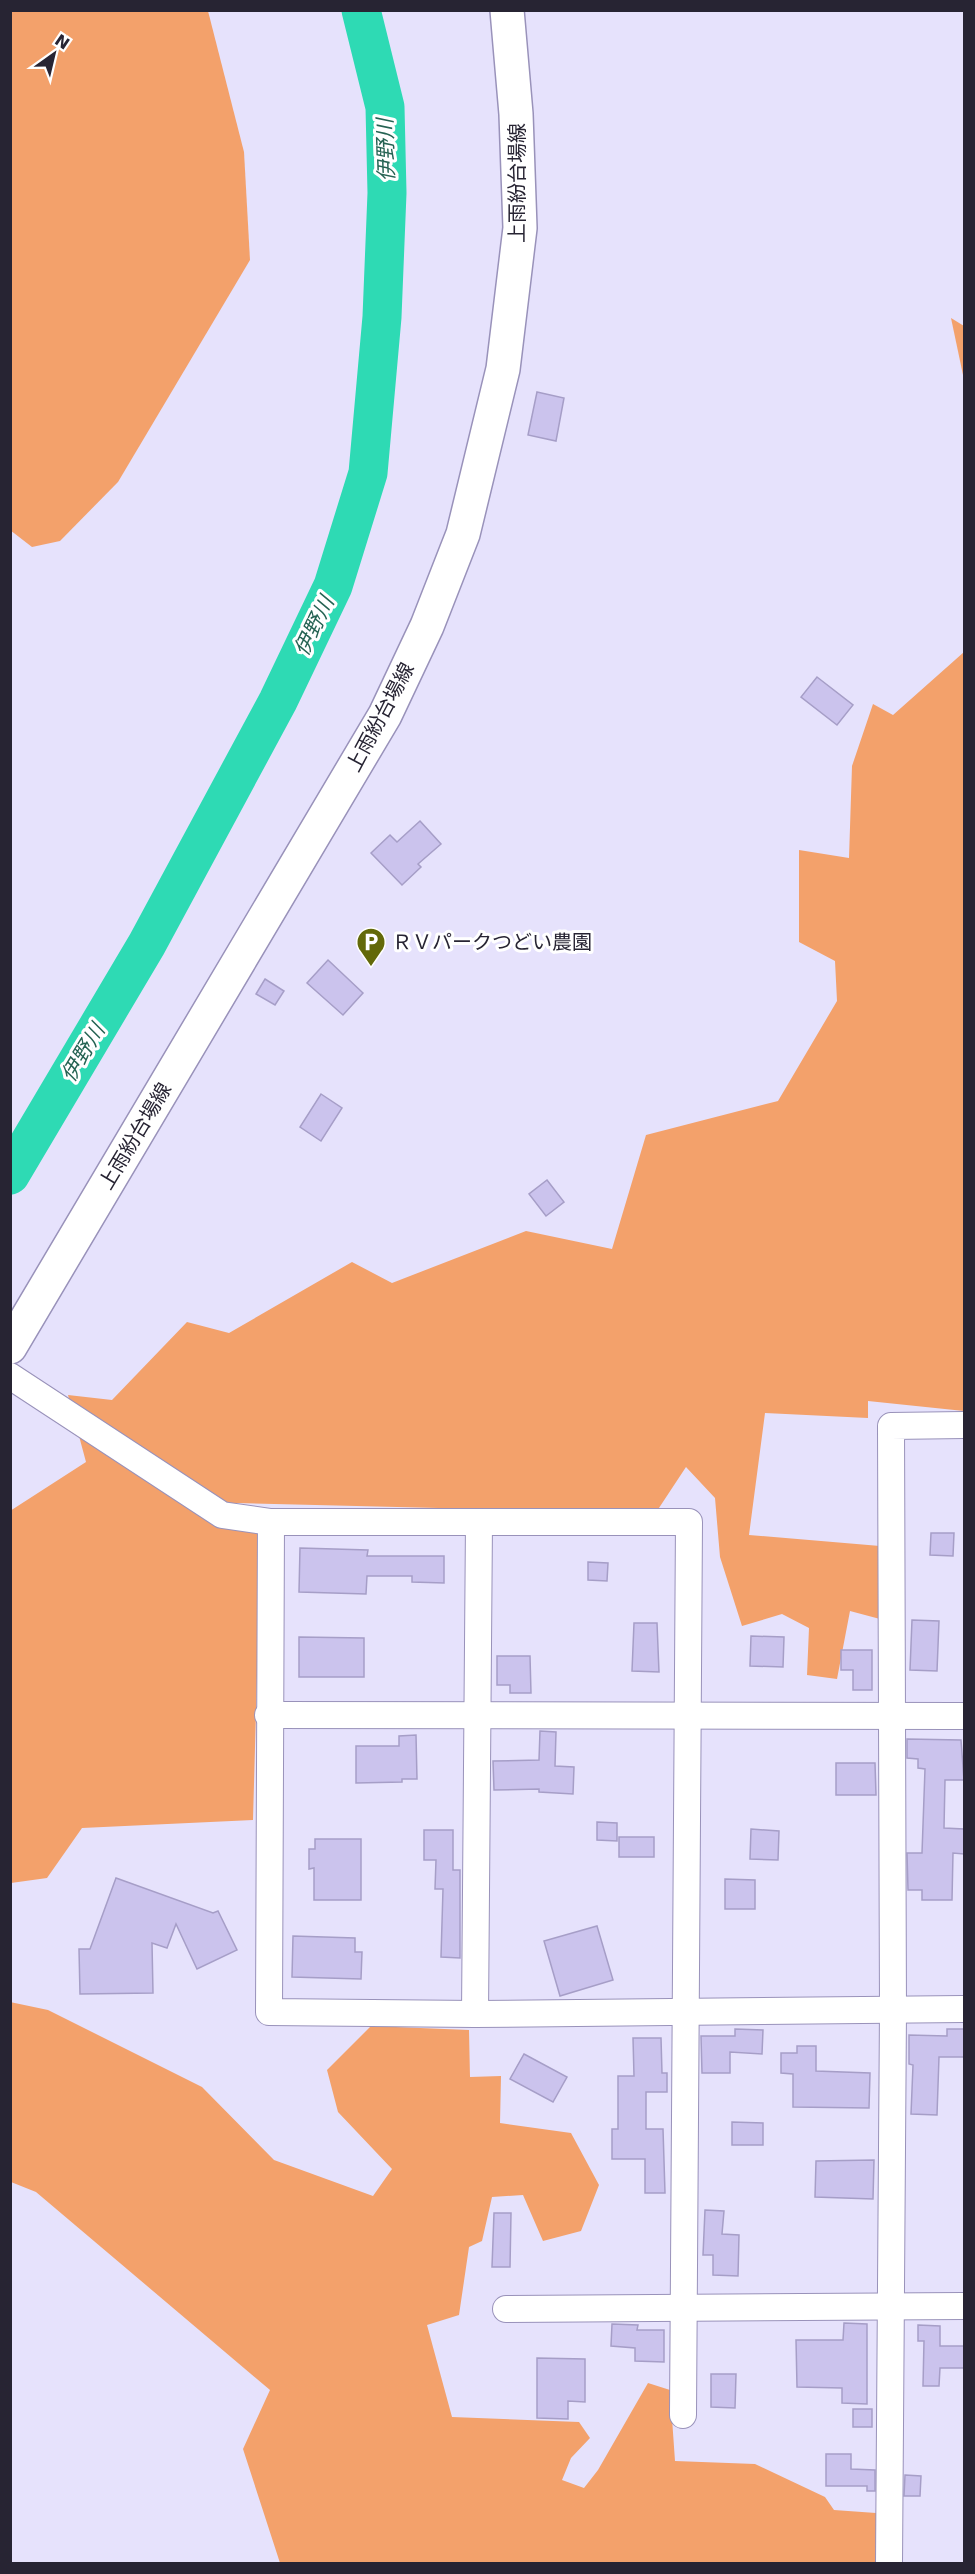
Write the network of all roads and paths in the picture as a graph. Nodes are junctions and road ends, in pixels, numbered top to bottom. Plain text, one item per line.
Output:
1 (507, 10) edge
2 (10, 1347) edge
3 (10, 1376) edge
4 (964, 1425) edge
5 (271, 1522) junction
6 (479, 1522) junction
7 (479, 1714) junction
8 (268, 1715) junction
9 (891, 1715) junction
10 (686, 1716) junction
11 (964, 1716) edge
12 (964, 2009) edge
13 (686, 2010) junction
14 (893, 2010) junction
15 (475, 2014) junction
16 (964, 2306) edge
17 (892, 2307) junction
18 (684, 2308) junction
19 (506, 2309) dead end
20 (683, 2415) dead end
21 (889, 2564) edge

1 - 2 main road, 上雨紛台場線
3 - 5 street
4 - 9 street
5 - 6 street
5 - 8 street
6 - 7 street
6 - 10 street
7 - 8 street
7 - 10 street
7 - 15 street
8 - 15 street
9 - 10 street
9 - 11 street
9 - 14 street
10 - 13 street
12 - 14 street
13 - 14 street
13 - 15 street
13 - 18 street
14 - 17 street
16 - 17 street
17 - 18 street
17 - 21 street
18 - 19 street
18 - 20 street

